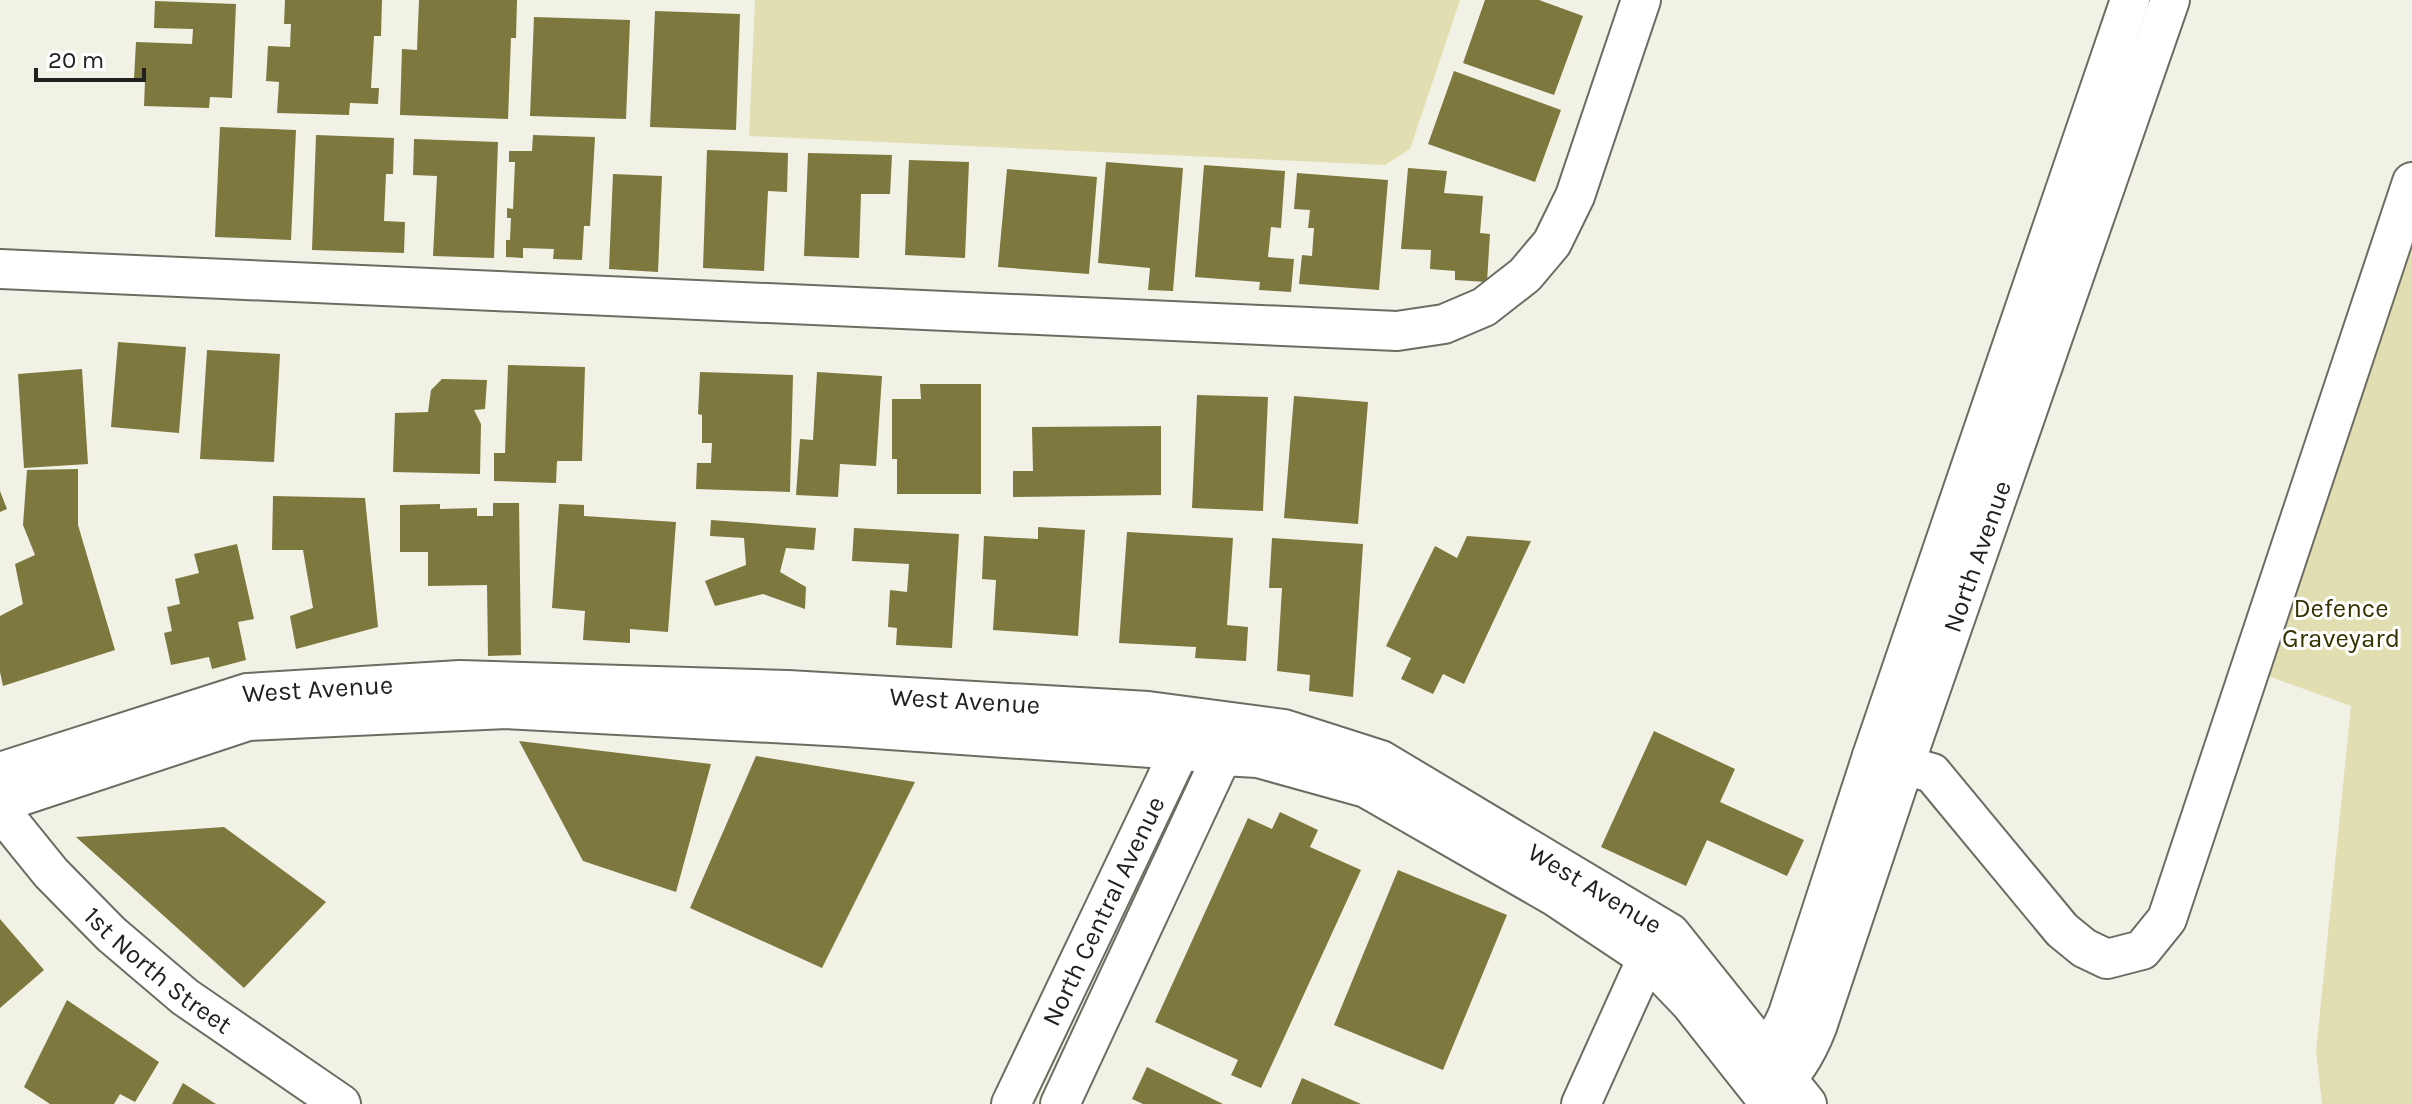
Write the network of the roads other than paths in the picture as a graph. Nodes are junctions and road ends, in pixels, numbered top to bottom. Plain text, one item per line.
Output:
1 (1641, 0) edge
2 (2130, 0) edge
3 (2170, 0) edge
4 (2412, 182) edge
5 (0, 269) edge
6 (1235, 721) junction
7 (1185, 732) junction
8 (1222, 756) junction
9 (1888, 761) junction
10 (0, 772) edge
11 (0, 803) edge
12 (0, 810) edge
13 (1647, 958) junction
14 (1773, 1085) edge
15 (341, 1104) edge
16 (1011, 1104) edge
17 (1060, 1104) edge
18 (1581, 1104) edge

1 - 5 street
2 - 9 street, North Avenue
3 - 9 street, North Avenue
4 - 9 street
6 - 7 street, West Avenue
6 - 8 street, North Central Avenue
6 - 14 street, West Avenue
7 - 8 street, West Avenue
7 - 10 street, West Avenue
7 - 11 street, West Avenue
7 - 16 street, North Central Avenue
8 - 13 street, West Avenue
8 - 17 street, North Central Avenue
9 - 14 street, North Avenue
12 - 15 street, 1st North Street
13 - 14 street, West Avenue
13 - 18 street

